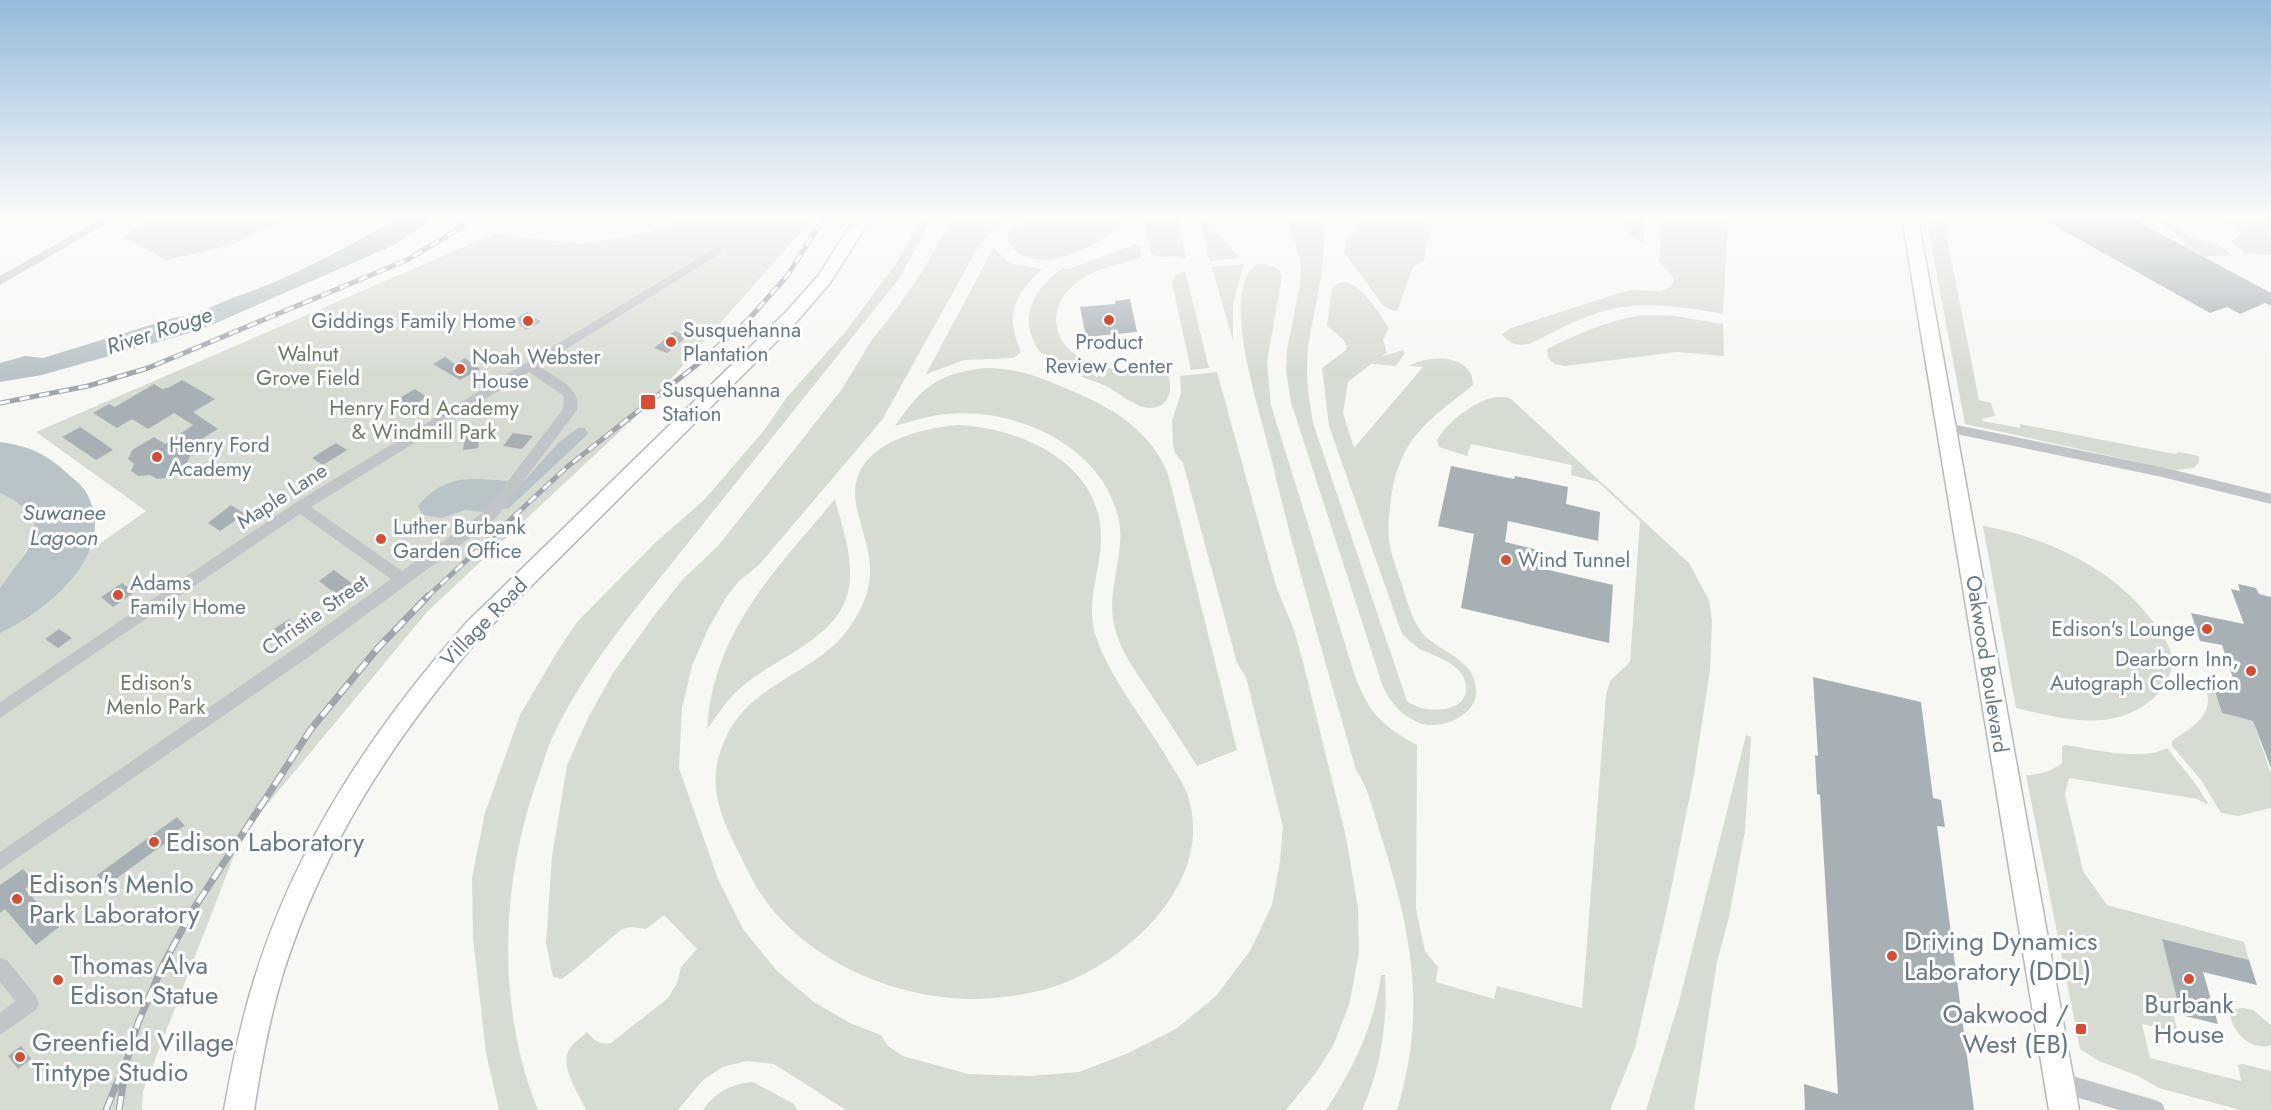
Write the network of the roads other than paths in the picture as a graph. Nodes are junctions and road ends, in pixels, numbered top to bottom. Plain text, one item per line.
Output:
1 (20, 270) edge
2 (686, 270) edge
3 (830, 270) edge
4 (1920, 270) edge
5 (0, 281) edge
6 (529, 366) junction
7 (1947, 428) junction
8 (2271, 499) edge
9 (300, 507) junction
10 (403, 580) junction
11 (0, 711) edge
12 (0, 862) edge
13 (0, 967) edge
14 (0, 1025) edge
15 (2059, 1082) junction
16 (239, 1110) edge
17 (2064, 1110) edge
18 (2155, 1110) edge

1 - 5 street
2 - 6 street, Maple Lane
3 - 16 street, Village Road
4 - 7 street, Oakwood Boulevard
6 - 9 street, Maple Lane
6 - 10 street, Christie Street
7 - 8 street
7 - 15 street, Oakwood Boulevard
9 - 10 street
9 - 11 street, Maple Lane
10 - 12 street, Christie Street
13 - 14 street
15 - 17 street, Oakwood Boulevard
15 - 18 street

